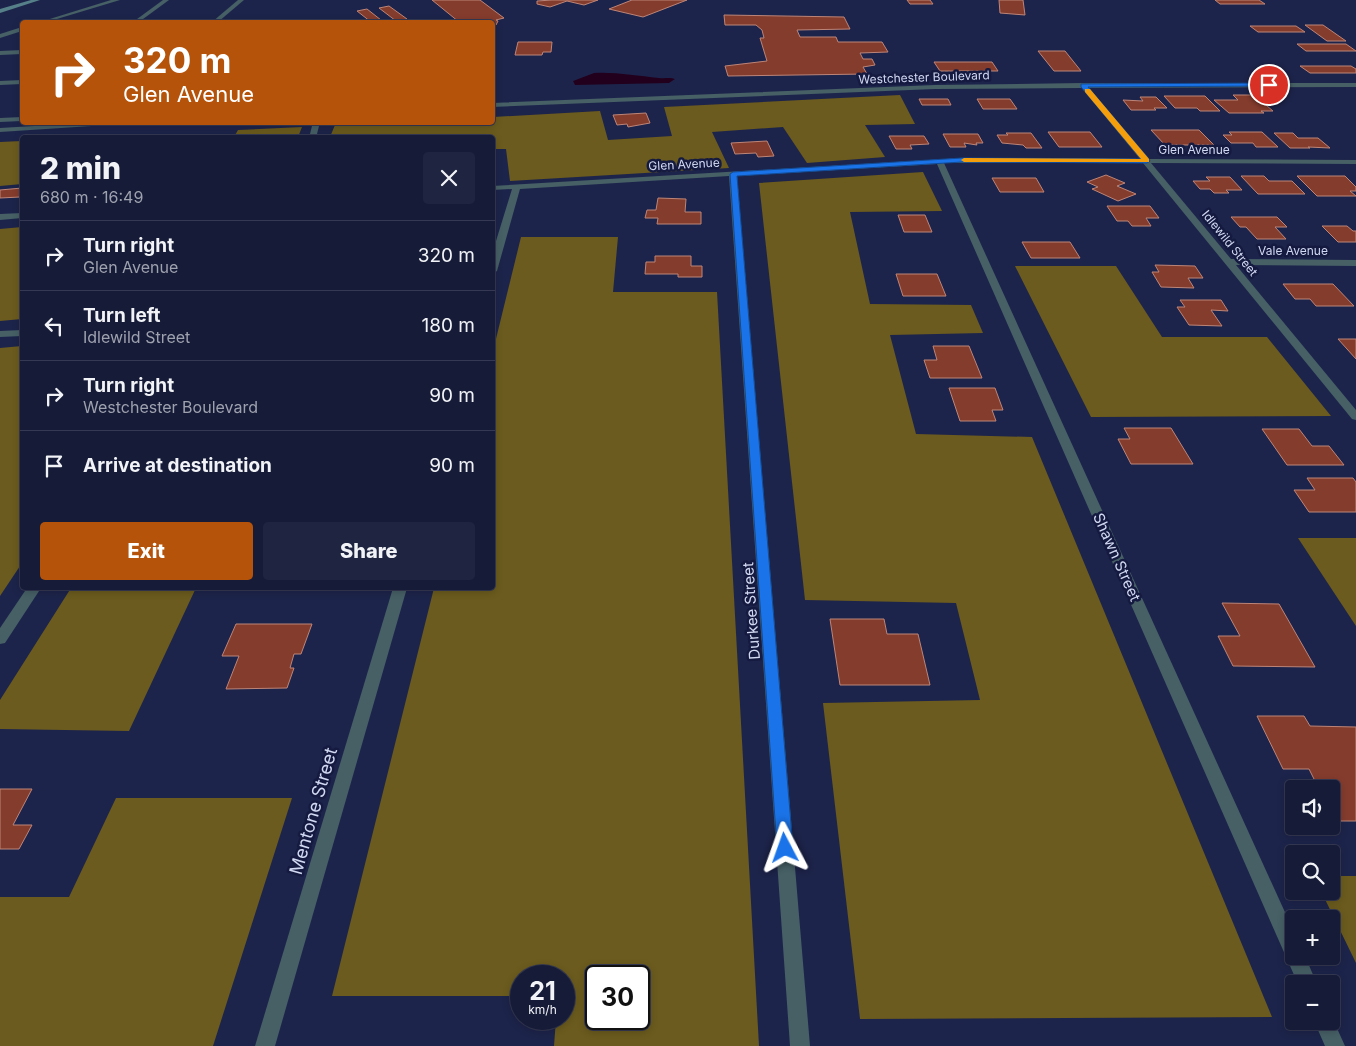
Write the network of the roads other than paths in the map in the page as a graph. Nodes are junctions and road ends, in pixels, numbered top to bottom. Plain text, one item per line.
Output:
1 (37, 0) edge
2 (117, 0) edge
3 (166, 0) edge
4 (241, 0) edge
5 (0, 10) edge
6 (51, 20) edge
7 (139, 20) edge
8 (217, 20) edge
9 (20, 30) edge
10 (0, 36) edge
11 (0, 52) edge
12 (20, 52) edge
13 (20, 82) edge
14 (0, 83) edge
15 (1356, 85) edge
16 (1083, 86) junction
17 (495, 105) edge
18 (20, 118) edge
19 (0, 120) edge
20 (94, 125) edge
21 (0, 130) edge
22 (1147, 161) junction
23 (940, 162) junction
24 (1356, 162) edge
25 (733, 174) junction
26 (517, 187) junction
27 (495, 188) edge
28 (20, 216) edge
29 (0, 217) edge
30 (495, 261) edge
31 (1230, 262) junction
32 (1356, 263) edge
33 (20, 333) edge
34 (0, 334) edge
35 (1354, 412) edge
36 (33, 590) edge
37 (399, 590) edge
38 (0, 639) edge
39 (1285, 935) edge
40 (1328, 1030) edge
41 (265, 1046) edge
42 (800, 1046) edge
43 (1335, 1046) edge

1 - 5 main road
2 - 6 street
3 - 7 street
4 - 8 street
9 - 10 street
11 - 12 street
13 - 14 street
15 - 16 street, Westchester Boulevard
16 - 17 street, Westchester Boulevard
16 - 22 street, Idlewild Street
18 - 19 street
20 - 21 street
22 - 23 street, Glen Avenue
22 - 24 street, Glen Avenue
22 - 31 street, Idlewild Street
23 - 25 street, Glen Avenue
23 - 39 street, Shawn Street
25 - 26 street, Glen Avenue
25 - 42 street, Durkee Street
26 - 27 street, Glen Avenue
26 - 30 street
28 - 29 street
31 - 32 street, Vale Avenue
31 - 35 street, Idlewild Street
33 - 34 street
36 - 38 street
37 - 41 street, Mentone Street
40 - 43 street

